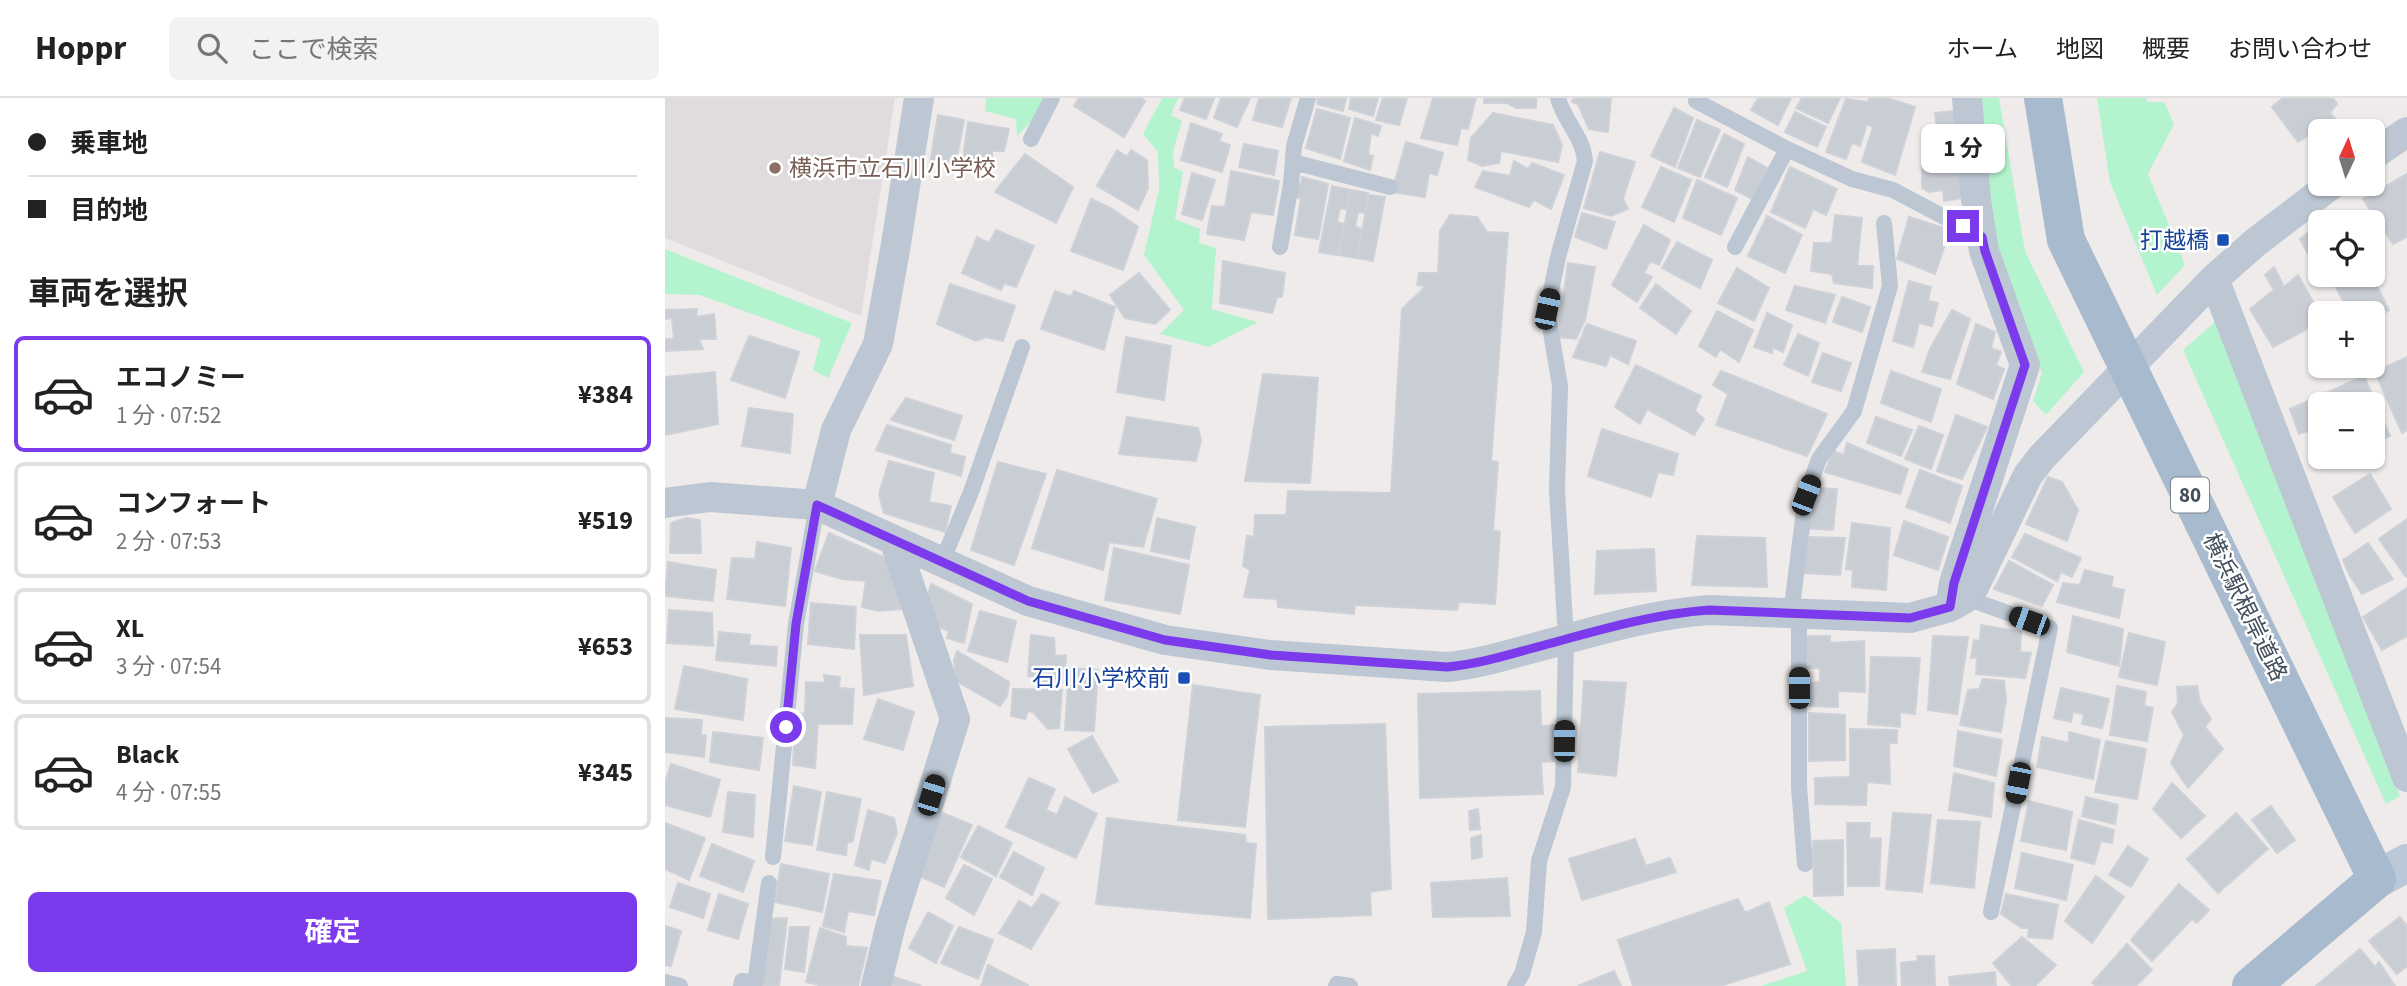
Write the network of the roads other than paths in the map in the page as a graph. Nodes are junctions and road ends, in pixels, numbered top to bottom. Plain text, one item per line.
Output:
1 (919, 98) edge
2 (1052, 98) edge
3 (1308, 98) edge
4 (1559, 98) edge
5 (1967, 98) edge
6 (2043, 98) edge
7 (1696, 101) dead end
8 (2407, 132) edge
9 (1031, 139) dead end
10 (2385, 147) edge
11 (1787, 149) junction
12 (1293, 162) junction
13 (1389, 187) dead end
14 (2316, 196) edge
15 (1884, 223) dead end
16 (1982, 237) junction
17 (1280, 247) dead end
18 (1735, 247) dead end
19 (2204, 288) junction
20 (1022, 347) dead end
21 (665, 503) edge
22 (817, 505) junction
23 (894, 540) junction
24 (942, 562) junction
25 (1958, 602) junction
26 (1795, 614) junction
27 (1566, 639) junction
28 (2407, 777) edge
29 (773, 857) dead end
30 (1805, 864) dead end
31 (2392, 871) edge
32 (769, 883) dead end
33 (1991, 912) dead end
34 (665, 982) edge
35 (680, 986) edge
36 (741, 986) edge
37 (876, 986) edge
38 (1336, 986) edge
39 (1350, 986) edge
40 (1515, 986) edge
41 (2251, 986) edge

1 - 22 street
2 - 9 lane
3 - 12 lane
4 - 27 lane
5 - 16 street
6 - 31 main road, 横浜駅根岸道路 / 80
7 - 11 lane
8 - 10 street
11 - 16 lane
11 - 18 lane
12 - 13 lane
12 - 17 lane
14 - 19 street
15 - 26 lane
16 - 25 street
19 - 25 street
19 - 28 street
20 - 24 lane
21 - 22 street
22 - 23 street
22 - 29 lane
23 - 24 street
23 - 37 street
24 - 27 street
25 - 26 street
25 - 33 lane
26 - 27 street
26 - 30 lane
27 - 40 lane
31 - 41 main road, 横浜駅根岸道路 / 80
32 - 36 lane
34 - 35 lane
38 - 39 lane

